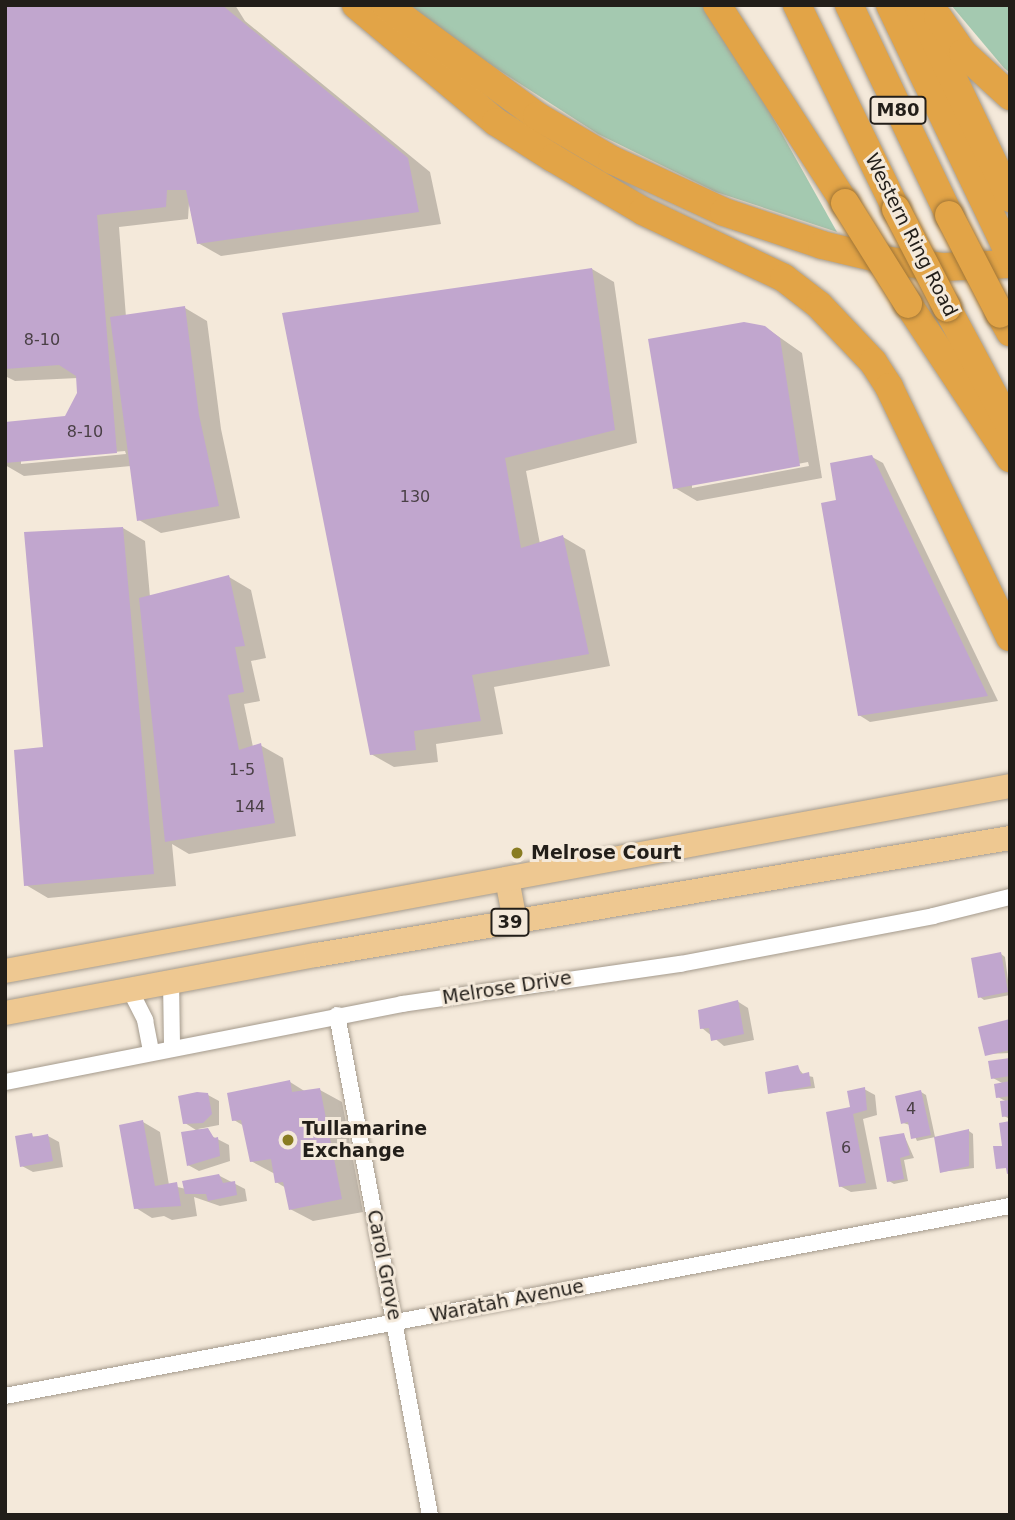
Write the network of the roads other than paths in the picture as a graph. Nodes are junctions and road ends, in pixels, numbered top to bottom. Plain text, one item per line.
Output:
1 (356, 5) edge
2 (386, 5) edge
3 (717, 5) edge
4 (797, 5) edge
5 (849, 5) edge
6 (890, 5) edge
7 (918, 5) edge
8 (931, 5) edge
9 (1010, 96) edge
10 (999, 206) edge
11 (1010, 255) edge
12 (1010, 264) edge
13 (1005, 323) edge
14 (1010, 426) edge
15 (1010, 458) edge
16 (1010, 636) edge
17 (1010, 786) edge
18 (1010, 838) edge
19 (507, 878) junction
20 (1010, 897) edge
21 (515, 921) junction
22 (5, 971) edge
23 (171, 981) junction
24 (130, 990) junction
25 (5, 1013) edge
26 (337, 1015) junction
27 (172, 1048) junction
28 (151, 1051) junction
29 (5, 1082) edge
30 (1010, 1206) edge
31 (395, 1322) junction
32 (5, 1396) edge
33 (430, 1515) edge

1 - 16 highway
2 - 12 highway
3 - 15 highway, bridge
4 - 14 highway, Western Ring Road / M80, bridge
5 - 13 highway, M80, bridge
6 - 10 highway
7 - 10 highway
8 - 9 highway
10 - 11 highway
17 - 19 main road, 39
18 - 21 main road, 39
19 - 21 main road
19 - 22 main road, 39
20 - 26 street, Melrose Drive
21 - 23 main road, 39
23 - 24 main road, 39
23 - 27 street
24 - 25 main road, 39
24 - 28 street
26 - 27 street, Melrose Drive
26 - 31 street, Carol Grove
27 - 28 street, Melrose Drive
28 - 29 street, Melrose Drive
30 - 31 street, Waratah Avenue
31 - 32 street, Waratah Avenue
31 - 33 street, Carol Grove

